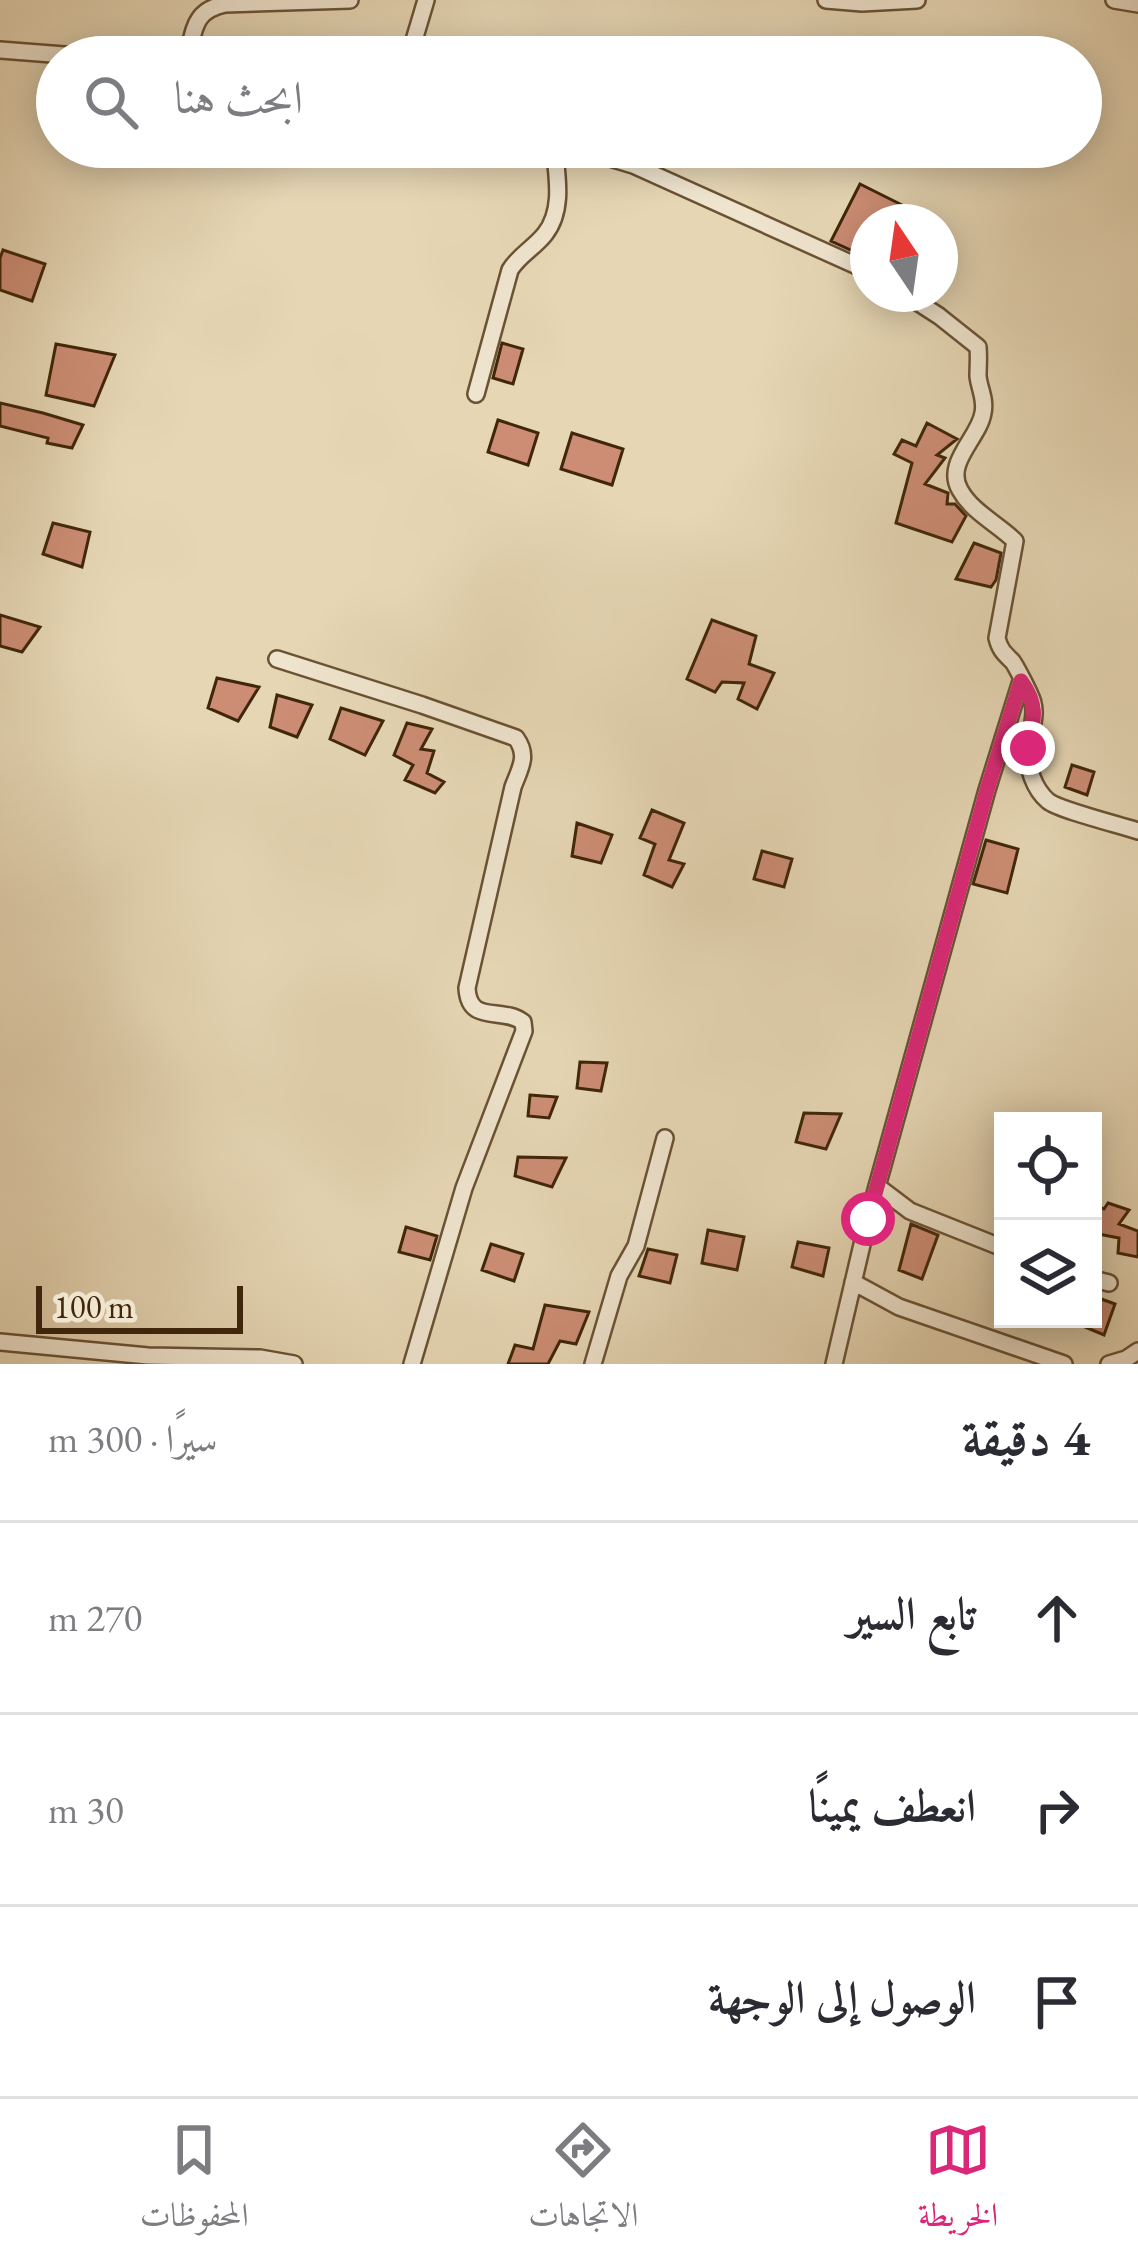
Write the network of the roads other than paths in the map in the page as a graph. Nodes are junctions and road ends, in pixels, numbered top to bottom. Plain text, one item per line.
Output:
1 (350, 0) edge
2 (426, 0) edge
3 (826, 0) edge
4 (917, 0) edge
5 (1114, 0) edge
6 (1138, 4) edge
7 (193, 36) edge
8 (415, 36) edge
9 (0, 50) edge
10 (36, 53) edge
11 (556, 168) edge
12 (640, 168) edge
13 (850, 263) edge
14 (933, 312) edge
15 (476, 394) dead end
16 (278, 659) dead end
17 (1021, 681) junction
18 (1138, 831) edge
19 (665, 1138) dead end
20 (877, 1186) junction
21 (994, 1244) edge
22 (853, 1282) junction
23 (0, 1342) edge
24 (1138, 1351) edge
25 (294, 1364) edge
26 (412, 1364) edge
27 (592, 1364) edge
28 (834, 1364) edge
29 (1064, 1364) edge
30 (1109, 1364) edge

1 - 7 street
2 - 8 street
3 - 4 street
5 - 6 street
9 - 10 street
11 - 15 street
12 - 13 street
14 - 17 street
16 - 26 street
17 - 18 street
17 - 20 street
19 - 27 street
20 - 21 street
20 - 22 street
22 - 28 street
22 - 29 street
23 - 25 street
24 - 30 street

